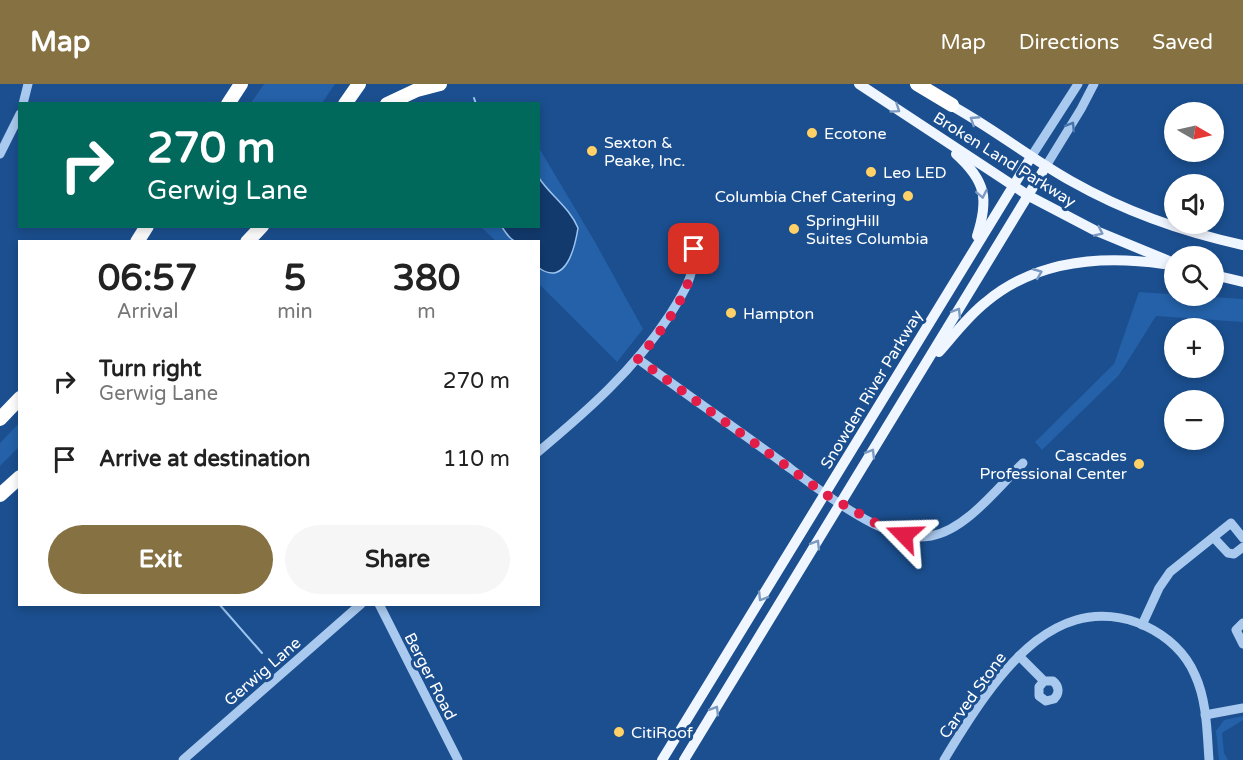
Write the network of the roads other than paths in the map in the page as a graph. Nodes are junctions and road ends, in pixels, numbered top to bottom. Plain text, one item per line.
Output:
1 (28, 84) edge
2 (230, 84) edge
3 (241, 84) edge
4 (359, 84) edge
5 (440, 84) edge
6 (859, 84) edge
7 (911, 84) edge
8 (917, 84) edge
9 (1078, 84) edge
10 (1094, 84) edge
11 (24, 102) edge
12 (220, 102) edge
13 (229, 102) edge
14 (346, 102) edge
15 (391, 102) edge
16 (952, 105) junction
17 (18, 118) edge
18 (934, 134) junction
19 (0, 154) edge
20 (1031, 157) junction
21 (1046, 166) junction
22 (1013, 185) junction
23 (1029, 196) junction
24 (258, 228) edge
25 (248, 240) edge
26 (1243, 246) edge
27 (694, 249) dead end
28 (973, 252) junction
29 (1164, 260) edge
30 (1164, 263) edge
31 (1224, 277) edge
32 (1243, 282) edge
33 (638, 359) junction
34 (915, 380) junction
35 (18, 400) edge
36 (0, 419) edge
37 (540, 450) edge
38 (1023, 463) dead end
39 (18, 479) edge
40 (825, 494) junction
41 (0, 495) edge
42 (841, 504) junction
43 (1214, 537) junction
44 (1243, 538) edge
45 (1243, 547) edge
46 (359, 606) edge
47 (380, 606) edge
48 (1243, 622) edge
49 (1142, 625) junction
50 (1243, 644) edge
51 (1019, 656) junction
52 (1044, 681) dead end
53 (1243, 708) edge
54 (1205, 715) junction
55 (183, 760) edge
56 (458, 760) edge
57 (662, 760) edge
58 (684, 760) edge
59 (944, 760) edge
60 (1209, 760) edge

1 - 11 street
2 - 12 highway
3 - 13 highway
4 - 14 highway
5 - 15 highway
6 -> 18 main road, Broken Land Parkway
7 - 16 main road, Broken Land Parkway
8 - 16 highway
9 - 20 street
21 -> 10 street
20 -> 16 main road, Broken Land Parkway
17 - 19 street
18 - 22 main road, Broken Land Parkway
18 -> 28 main road
20 - 21 main road, Broken Land Parkway
20 - 22 main road, Snowden River Parkway
21 - 23 main road, Snowden River Parkway
21 - 26 main road, Broken Land Parkway
22 - 23 main road, Broken Land Parkway
22 - 28 main road, Snowden River Parkway
23 -> 29 main road, Broken Land Parkway
34 -> 23 main road, Snowden River Parkway
24 - 25 highway
27 - 33 street
28 - 40 main road, Snowden River Parkway
34 -> 30 main road
31 - 32 main road
33 - 37 street
33 - 40 street
42 -> 34 main road, Snowden River Parkway
35 - 36 highway
38 - 42 street
39 - 41 highway
40 - 42 street
40 -> 57 main road, Snowden River Parkway
58 -> 42 main road, Snowden River Parkway
43 - 44 street
43 - 45 street
43 - 49 street
46 - 55 street, Gerwig Lane
47 - 56 street, Berger Road
48 - 50 street
49 - 51 street, Carved Stone
49 - 54 street, Carved Stone
51 - 52 street
51 - 59 street, Carved Stone
53 - 54 street
54 - 60 street, Carved Stone

